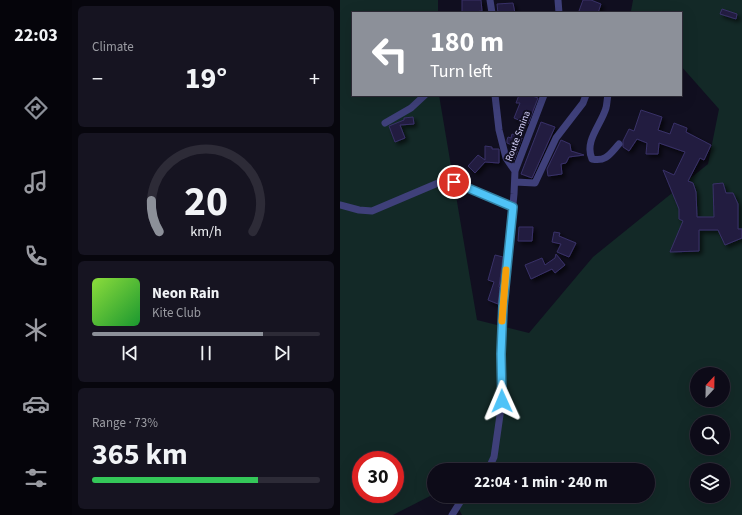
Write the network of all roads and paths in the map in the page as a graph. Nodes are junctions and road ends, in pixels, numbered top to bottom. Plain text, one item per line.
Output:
1 (490, 0) edge
2 (558, 0) edge
3 (492, 12) edge
4 (559, 12) edge
5 (424, 96) edge
6 (495, 96) edge
7 (544, 96) edge
8 (586, 96) edge
9 (608, 96) edge
10 (385, 123) dead end
11 (619, 144) dead end
12 (515, 171) junction
13 (515, 182) junction
14 (340, 205) edge
15 (513, 207) junction
16 (491, 463) edge
17 (460, 503) edge
18 (452, 515) edge

1 - 3 street
2 - 4 street
5 - 10 street
6 - 12 street
7 - 12 street, Route Smina
8 - 13 street
9 - 11 street
12 - 13 street, Route Smina
13 - 15 street, Route Smina
14 - 15 street
15 - 16 street, Route Smina
17 - 18 street

